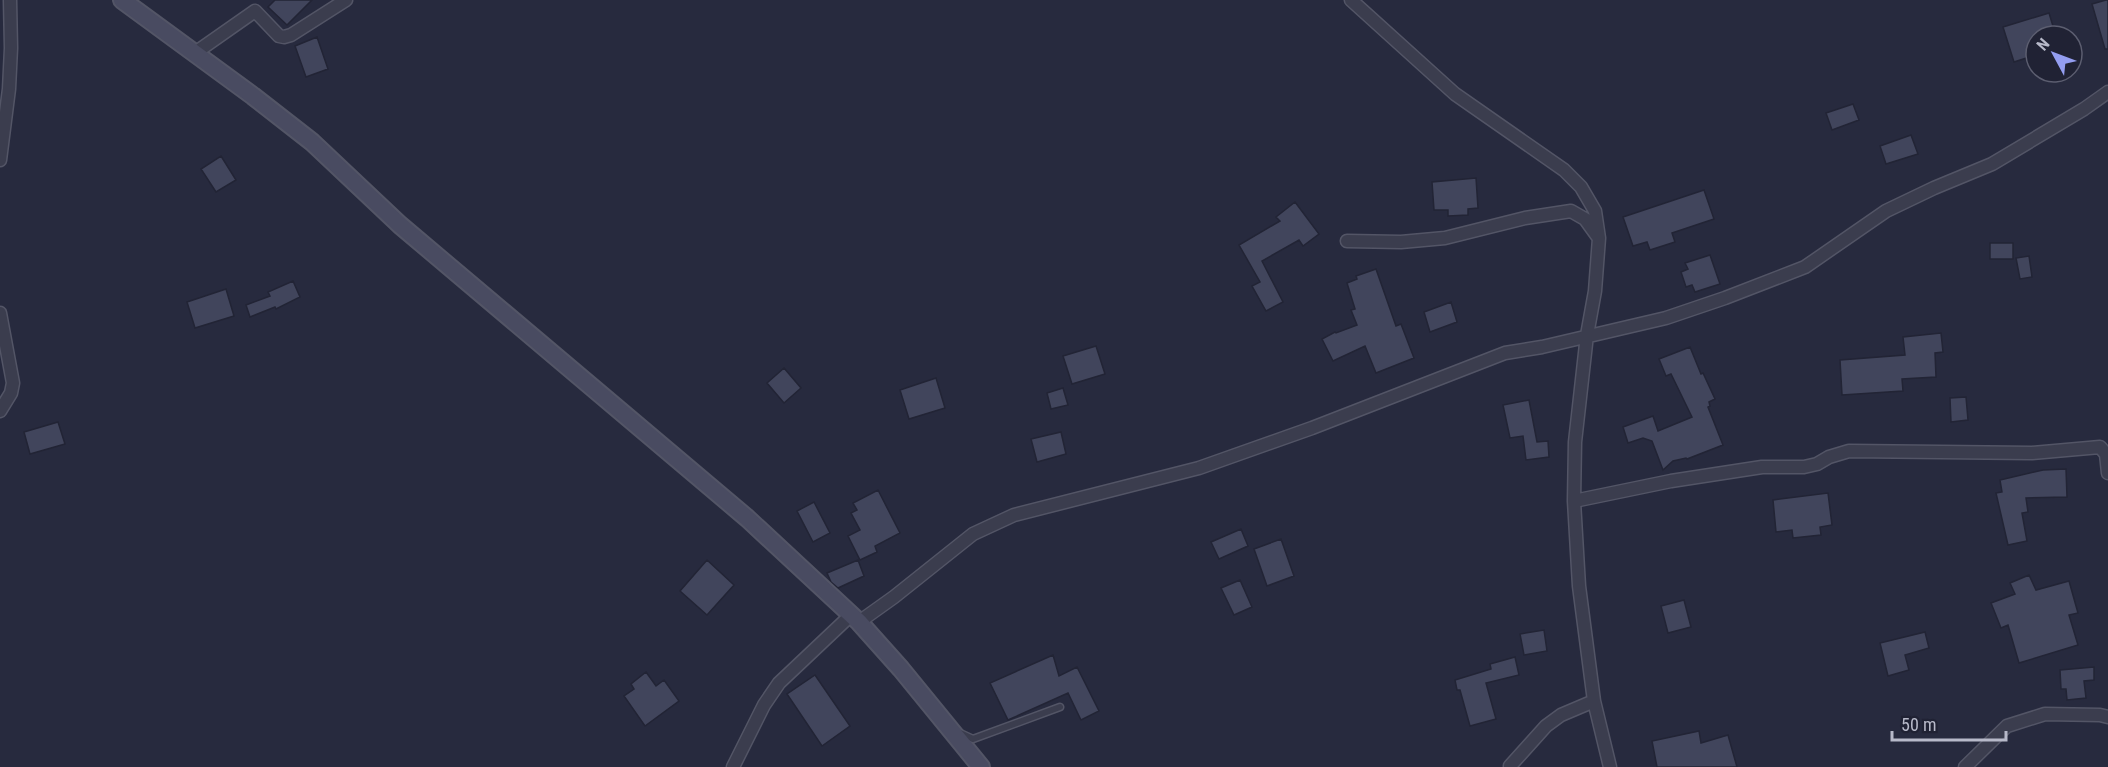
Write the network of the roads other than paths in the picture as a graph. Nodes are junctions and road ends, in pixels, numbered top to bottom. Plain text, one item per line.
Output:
1 (10, 0) edge
2 (122, 0) edge
3 (346, 0) edge
4 (1351, 0) edge
5 (195, 53) junction
6 (2108, 92) edge
7 (0, 160) edge
8 (1599, 238) junction
9 (1347, 241) dead end
10 (0, 313) edge
11 (1587, 336) junction
12 (0, 411) edge
13 (2108, 473) edge
14 (1574, 501) junction
15 (855, 618) junction
16 (1594, 701) junction
17 (1060, 707) dead end
18 (2108, 717) edge
19 (948, 728) junction
20 (1510, 766) edge
21 (734, 767) edge
22 (981, 767) edge
23 (1610, 767) edge
24 (1965, 767) edge

1 - 7 street
2 - 5 street
3 - 5 street
4 - 8 street
5 - 15 street
6 - 11 street
8 - 9 street
8 - 11 street
10 - 12 street
11 - 14 street
11 - 15 street
13 - 14 street
14 - 16 street
15 - 19 street
15 - 21 street
16 - 20 street
16 - 23 street
17 - 19 lane
18 - 24 street
19 - 22 street

